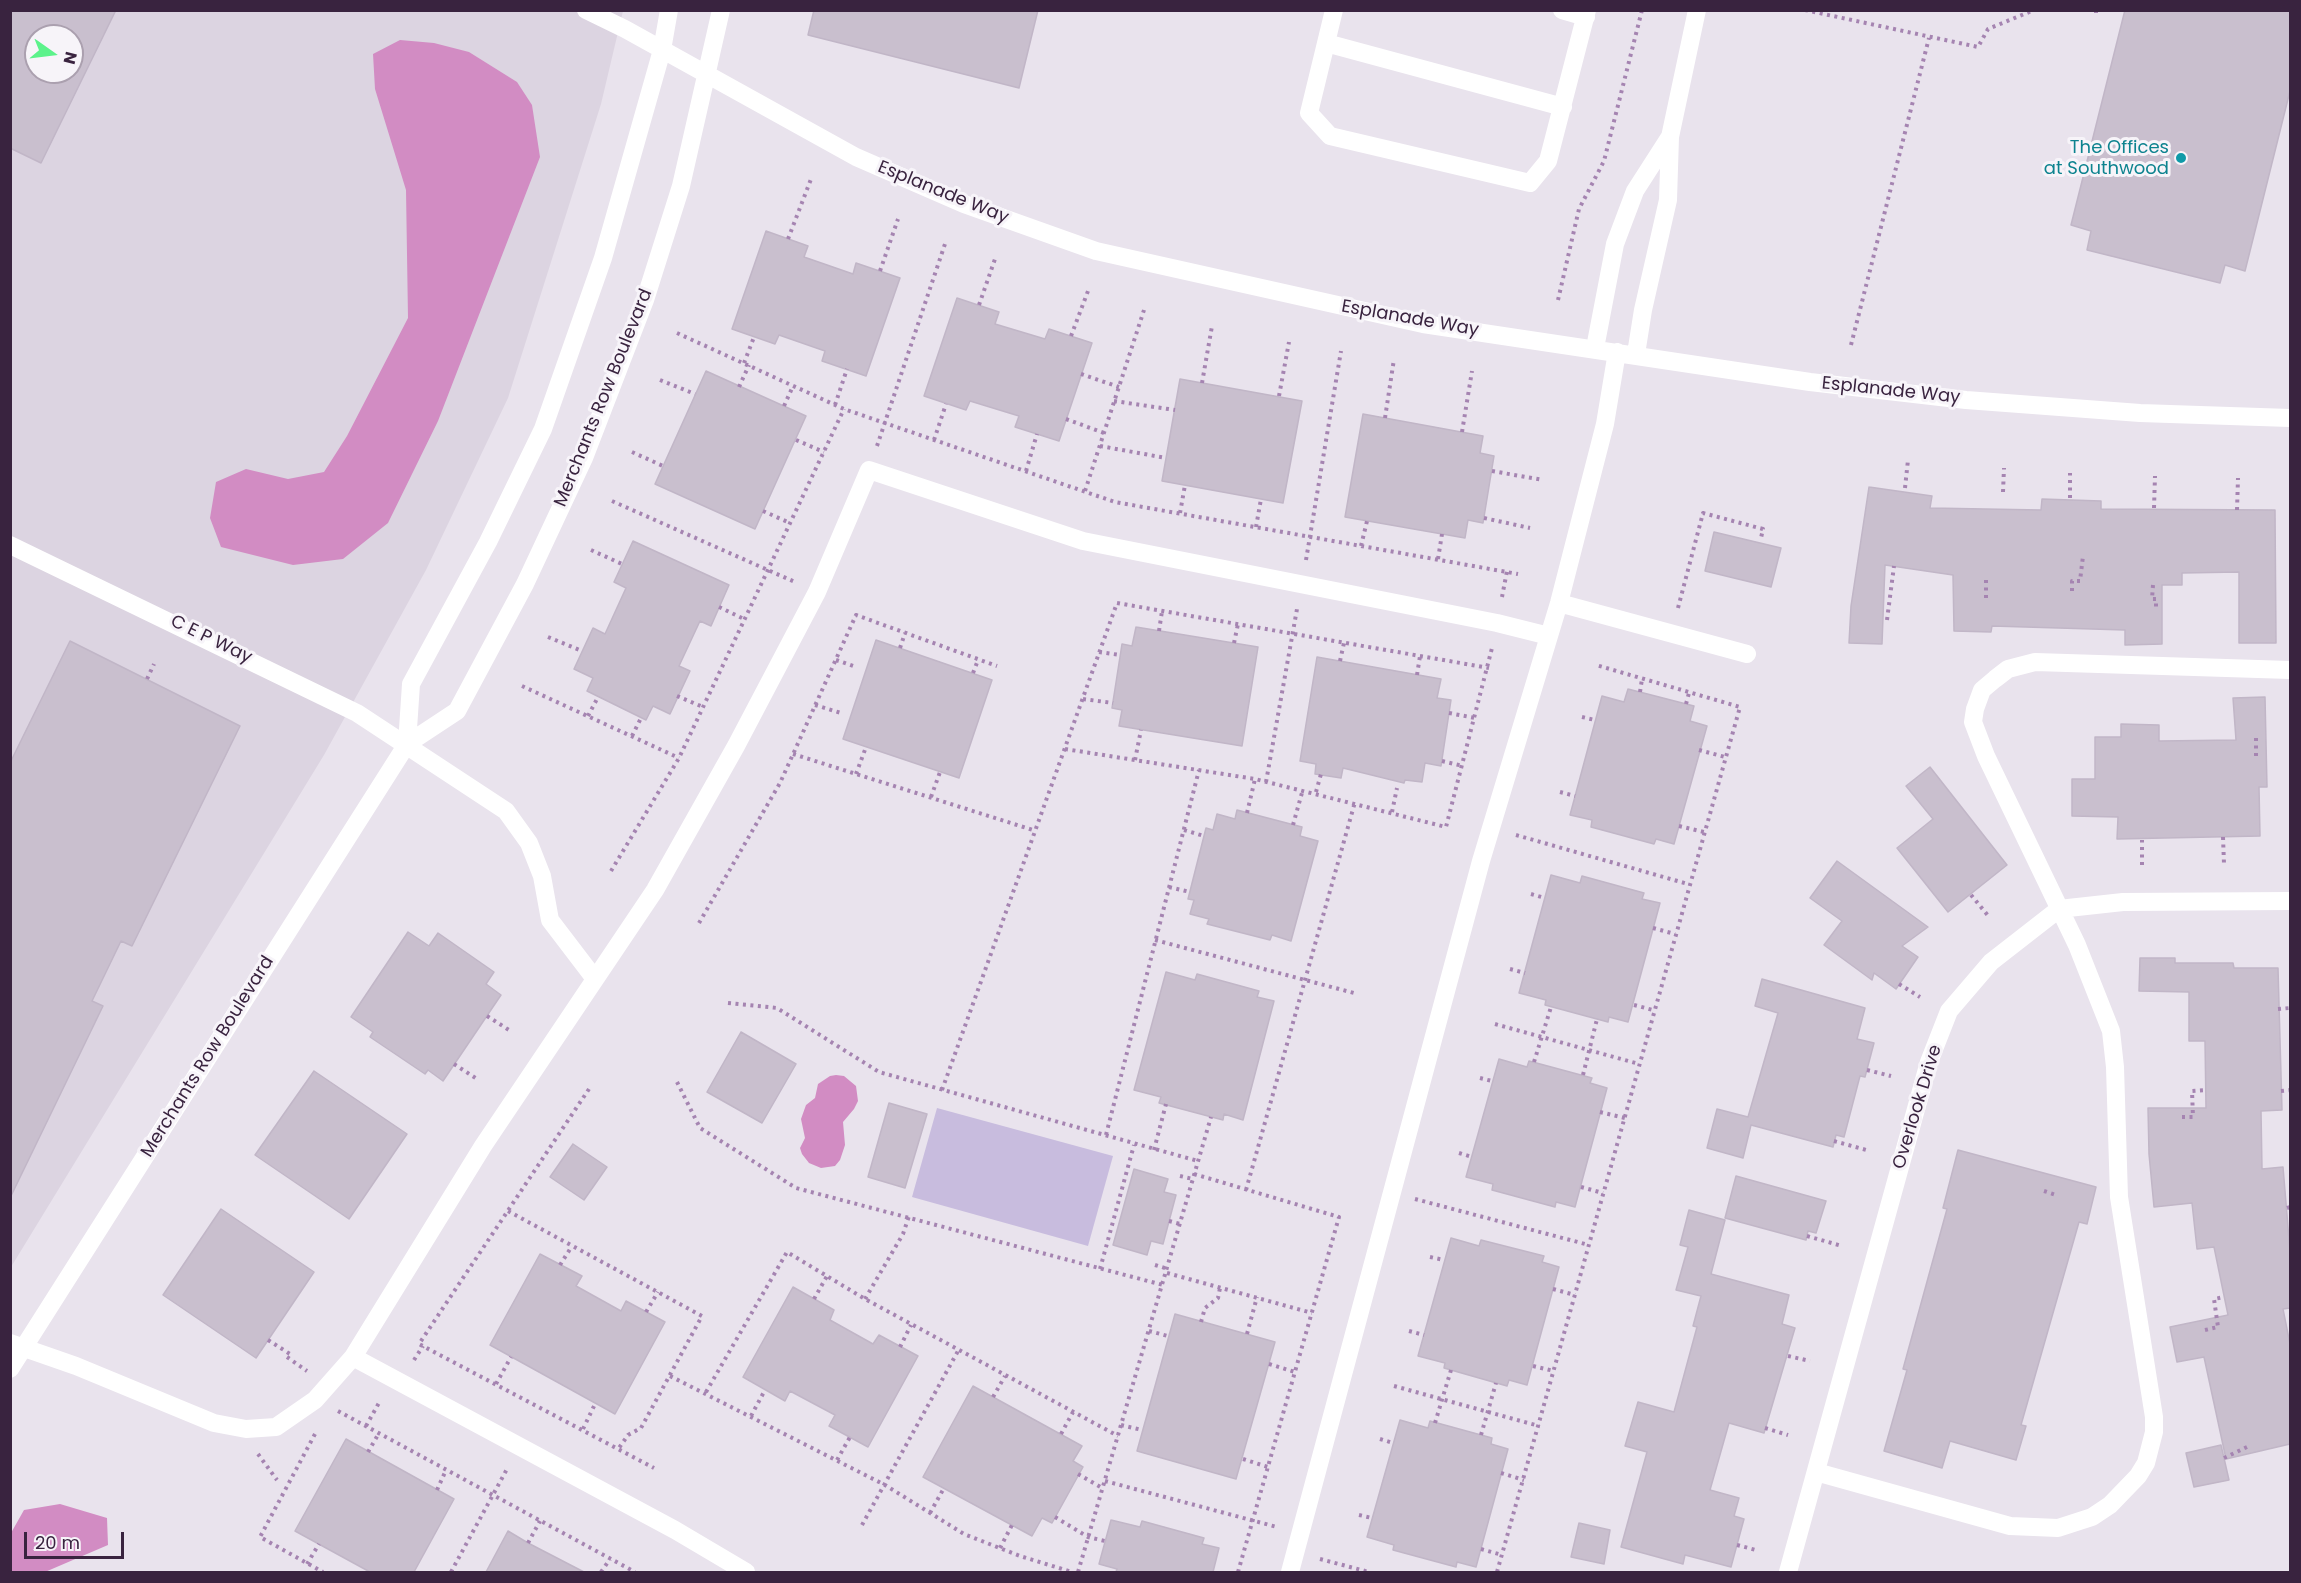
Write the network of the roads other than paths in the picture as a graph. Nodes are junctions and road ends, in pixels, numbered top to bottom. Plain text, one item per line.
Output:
1 (586, 10) edge
2 (669, 10) edge
3 (721, 10) edge
4 (1334, 10) edge
5 (1562, 10) edge
6 (1697, 10) edge
7 (1586, 14) edge
8 (1326, 43) junction
9 (662, 50) junction
10 (708, 76) junction
11 (1563, 107) junction
12 (1670, 137) junction
13 (1595, 348) junction
14 (1617, 352) junction
15 (1636, 354) junction
16 (2290, 418) edge
17 (10, 545) edge
18 (1559, 603) junction
19 (1549, 636) junction
20 (1747, 654) dead end
21 (2290, 670) edge
22 (406, 744) junction
23 (2290, 901) edge
24 (2059, 909) junction
25 (595, 979) junction
26 (17, 1346) edge
27 (353, 1357) junction
28 (10, 1369) edge
29 (1816, 1472) junction
30 (746, 1572) edge
31 (1290, 1572) edge
32 (1788, 1572) edge

1 - 9 street, Esplanade Way
2 - 9 street, Merchants Row Boulevard
3 - 10 street, Merchants Row Boulevard
4 - 8 street
5 - 7 street
6 - 12 street
7 - 11 street
8 - 11 street
8 - 11 street
9 - 10 street, Esplanade Way
9 - 22 street, Merchants Row Boulevard
10 - 13 street, Esplanade Way
10 - 22 street, Merchants Row Boulevard
12 - 13 street
12 - 15 street
13 - 14 street, Esplanade Way
14 - 15 street, Esplanade Way
14 - 18 street
15 - 16 street, Esplanade Way
17 - 22 street, C E P Way
18 - 19 street
18 - 20 street
19 - 25 street
19 - 31 street
21 - 24 street
22 - 25 street, C E P Way
22 - 26 street, Merchants Row Boulevard
23 - 24 street
24 - 29 street, Overlook Drive
24 - 29 street
25 - 27 street
26 - 27 street
26 - 28 street, Merchants Row Boulevard
27 - 30 street
29 - 32 street, Overlook Drive

